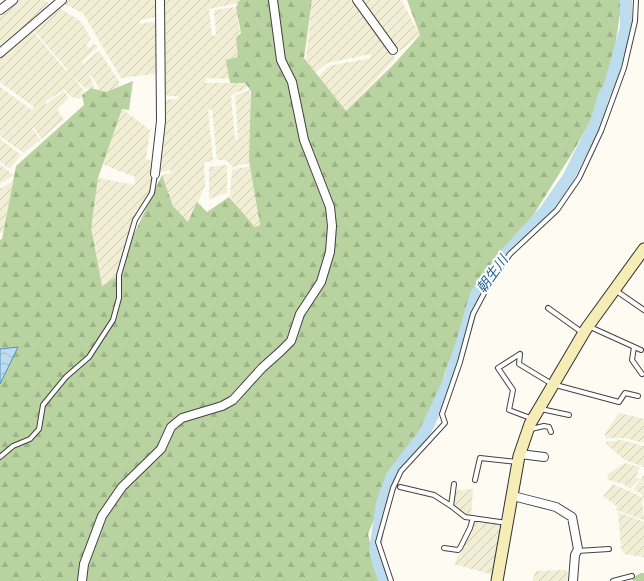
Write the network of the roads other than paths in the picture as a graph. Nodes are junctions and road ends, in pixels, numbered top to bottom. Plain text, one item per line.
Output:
1 (13, 0) edge
2 (62, 0) edge
3 (160, 0) edge
4 (273, 0) edge
5 (357, 0) edge
6 (636, 0) edge
7 (0, 10) edge
8 (393, 50) dead end
9 (0, 53) edge
10 (155, 174) joint
11 (644, 249) edge
12 (615, 290) junction
13 (548, 308) dead end
14 (644, 310) edge
15 (586, 330) junction
16 (634, 347) junction
17 (641, 350) dead end
18 (642, 374) dead end
19 (552, 384) junction
20 (638, 396) dead end
21 (538, 409) junction
22 (569, 415) dead end
23 (533, 419) junction
24 (528, 430) junction
25 (551, 432) dead end
26 (0, 457) edge
27 (544, 457) dead end
28 (519, 458) junction
29 (475, 480) dead end
30 (454, 484) dead end
31 (400, 488) dead end
32 (513, 496) junction
33 (451, 506) junction
34 (473, 518) junction
35 (508, 523) junction
36 (444, 548) dead end
37 (609, 549) dead end
38 (577, 552) junction
39 (632, 576) dead end
40 (82, 581) edge
41 (391, 581) edge
42 (497, 581) edge
43 (573, 581) edge
44 (613, 581) edge

1 - 7 street
2 - 9 street
3 - 10 street
4 - 40 street
5 - 8 street
6 - 41 lane
10 - 26 lane
11 - 12 street
12 - 14 lane
12 - 15 street
13 - 15 lane
15 - 16 lane
15 - 19 street
16 - 17 lane
16 - 18 lane
19 - 20 lane
19 - 21 street
19 - 23 lane
21 - 22 lane
21 - 23 street
23 - 24 street
24 - 25 lane
24 - 28 street
27 - 28 street
28 - 29 lane
28 - 32 street
30 - 33 lane
31 - 33 lane
32 - 35 street
32 - 38 street
33 - 34 lane
34 - 35 lane
34 - 36 lane
35 - 42 street
37 - 38 lane
38 - 43 street
39 - 44 lane

